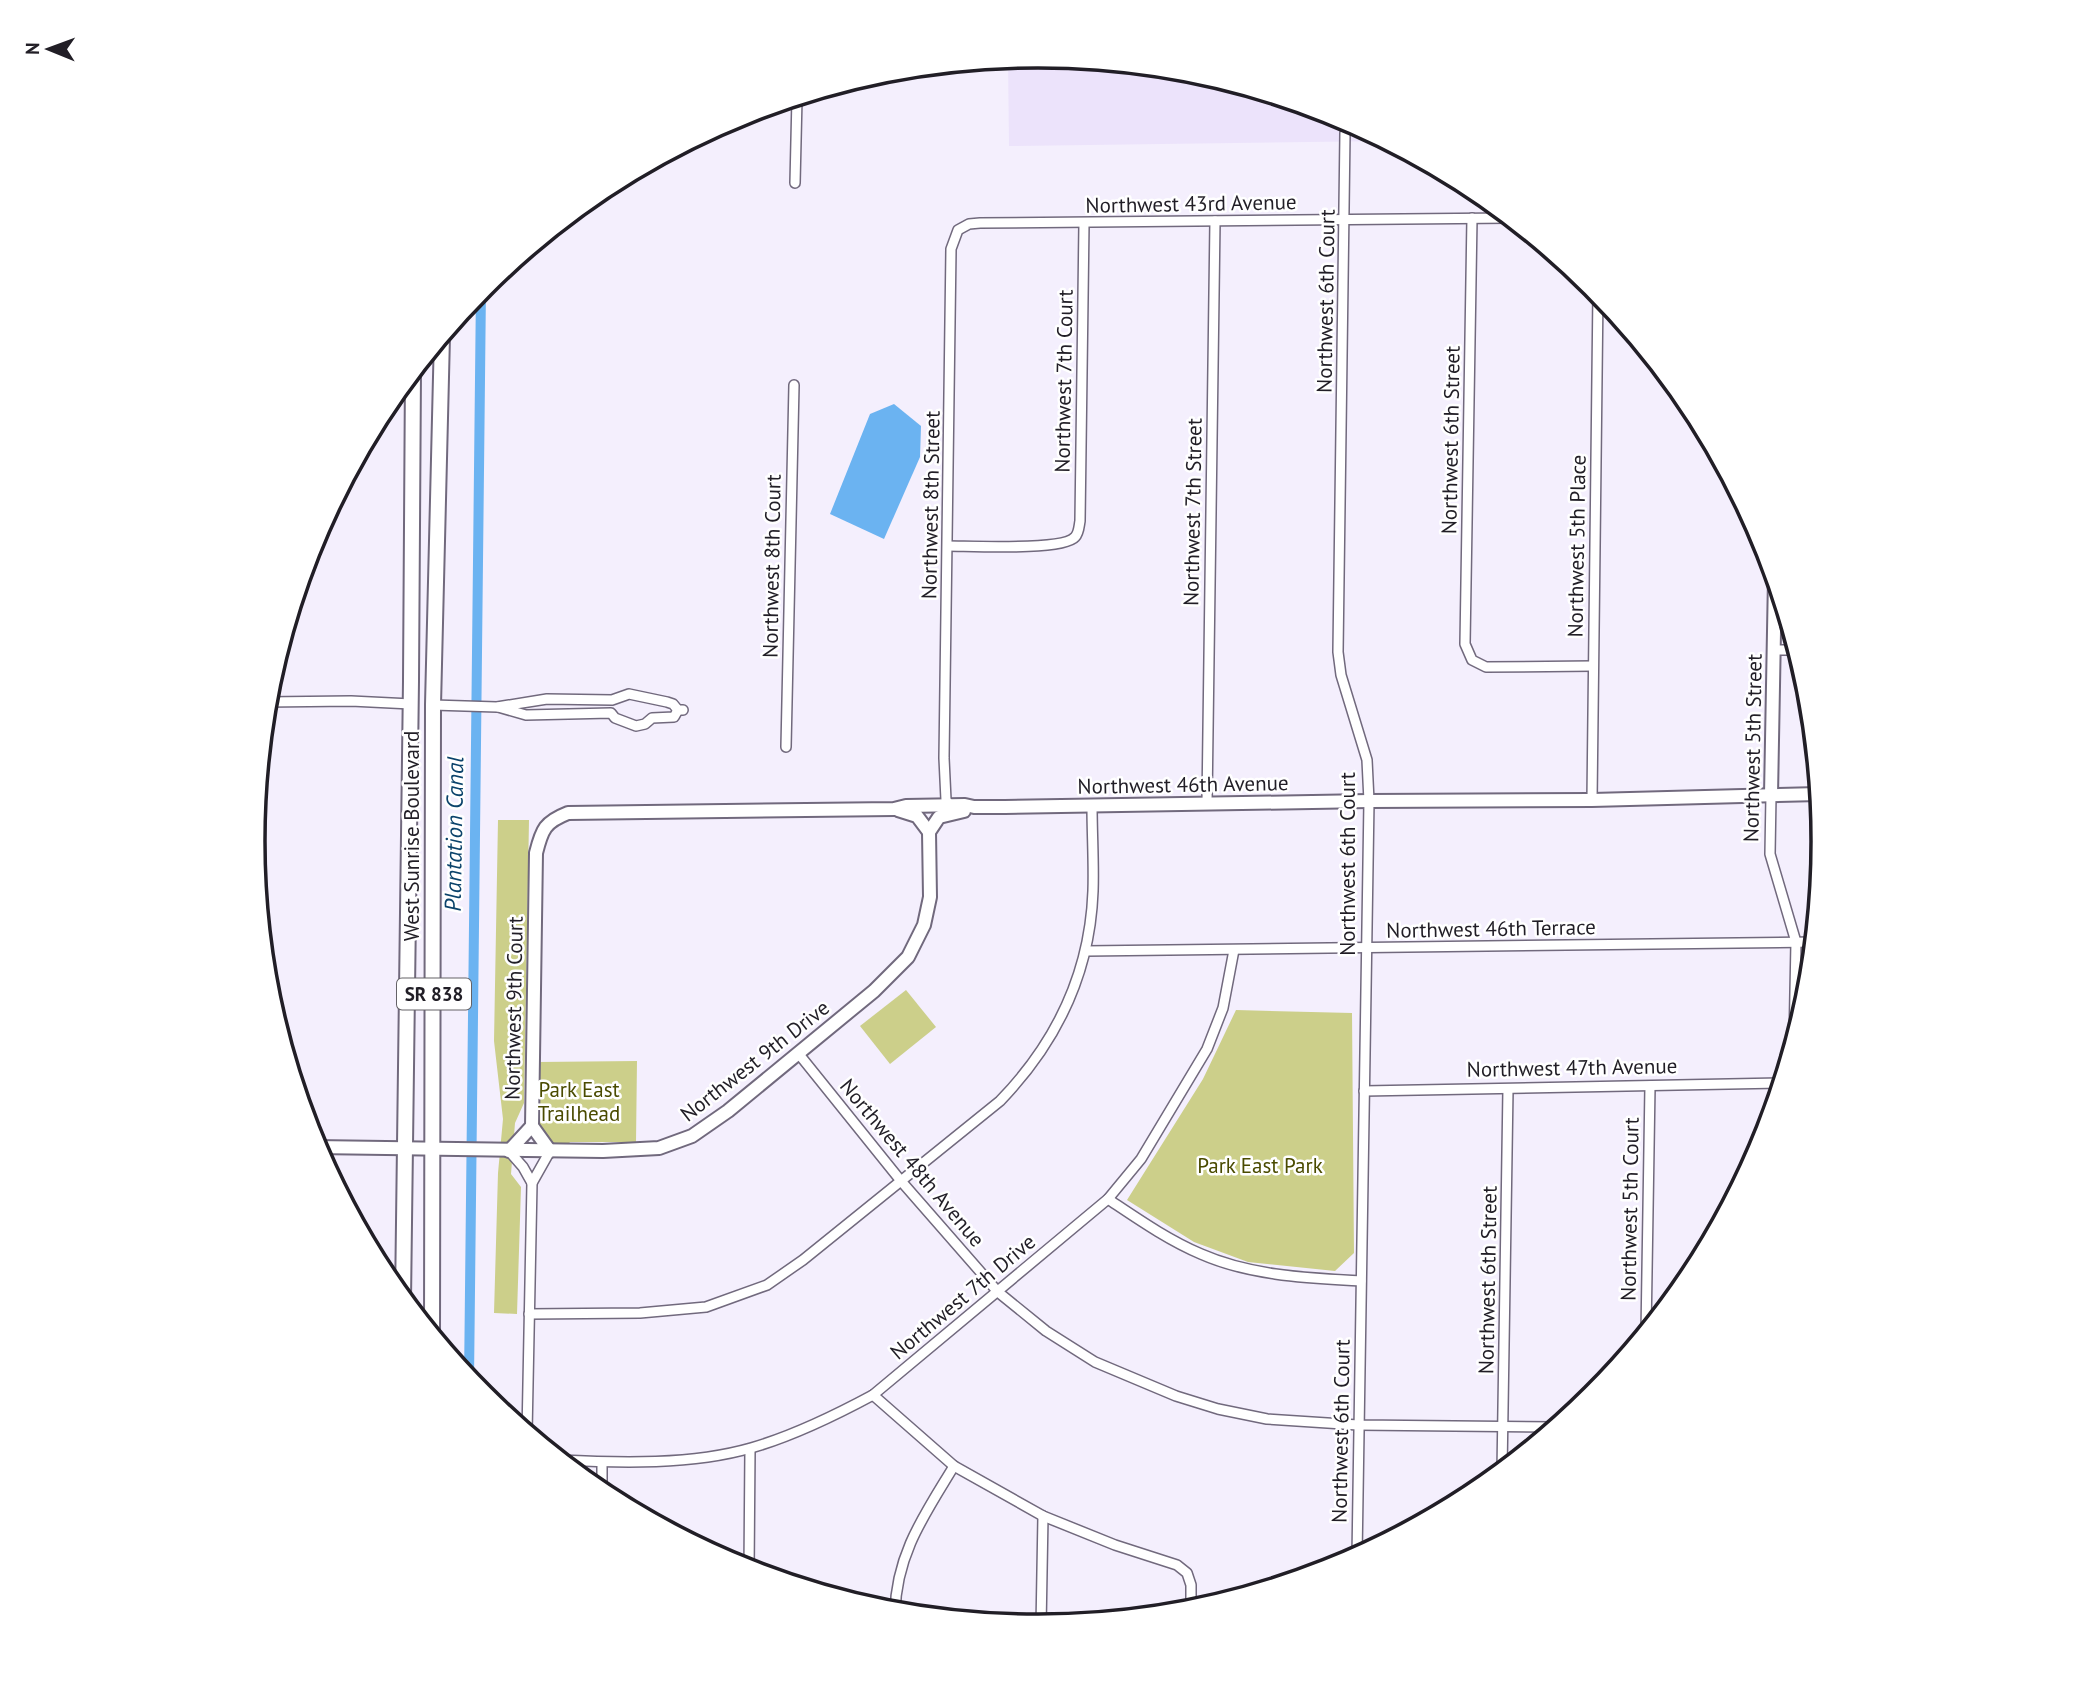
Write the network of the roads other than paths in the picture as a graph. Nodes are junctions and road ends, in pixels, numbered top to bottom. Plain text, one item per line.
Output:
1 (797, 107) edge
2 (1345, 133) dead end
3 (795, 183) dead end
4 (1472, 218) junction
5 (1495, 218) edge
6 (1345, 220) junction
7 (1215, 221) junction
8 (1084, 223) junction
9 (958, 230) joint
10 (1598, 309) edge
11 (438, 355) edge
12 (794, 385) dead end
13 (413, 388) edge
14 (948, 546) junction
15 (1774, 606) edge
16 (1774, 650) junction
17 (1787, 650) edge
18 (1593, 666) junction
19 (411, 681) junction
20 (653, 699) junction
21 (278, 702) edge
22 (411, 704) junction
23 (433, 705) junction
24 (496, 707) junction
25 (652, 718) junction
26 (433, 736) junction
27 (786, 747) dead end
28 (946, 783) junction
29 (1810, 794) edge
30 (1771, 795) junction
31 (1592, 800) junction
32 (1368, 801) junction
33 (1207, 803) junction
34 (926, 806) junction
35 (1092, 806) junction
36 (894, 809) junction
37 (953, 809) junction
38 (929, 832) junction
39 (1796, 942) junction
40 (1805, 942) edge
41 (1365, 948) junction
42 (1234, 950) junction
43 (1086, 951) junction
44 (1795, 997) edge
45 (798, 1053) junction
46 (1772, 1083) edge
47 (1650, 1086) junction
48 (1508, 1089) junction
49 (1364, 1091) junction
50 (532, 1126) junction
51 (328, 1147) edge
52 (405, 1147) junction
53 (434, 1149) junction
54 (507, 1151) junction
55 (551, 1151) junction
56 (901, 1181) junction
57 (532, 1183) junction
58 (1108, 1199) junction
59 (1361, 1281) junction
60 (403, 1282) edge
61 (998, 1292) junction
62 (529, 1314) junction
63 (1646, 1318) edge
64 (432, 1321) edge
65 (873, 1395) junction
66 (527, 1422) edge
67 (1358, 1425) junction
68 (1503, 1427) junction
69 (1543, 1427) edge
70 (750, 1449) junction
71 (1502, 1460) edge
72 (575, 1461) edge
73 (602, 1462) junction
74 (954, 1466) junction
75 (602, 1480) edge
76 (1043, 1516) junction
77 (1357, 1545) edge
78 (748, 1558) edge
79 (1191, 1600) edge
80 (895, 1601) edge
81 (1041, 1615) edge

1 - 3 street
2 - 6 street, Northwest 6th Court
4 - 5 street, Northwest 43rd Avenue
4 - 6 street, Northwest 43rd Avenue
4 - 18 street, Northwest 6th Street
6 - 7 street, Northwest 43rd Avenue
6 - 32 street, Northwest 6th Court
7 - 8 street, Northwest 43rd Avenue
7 - 33 street, Northwest 7th Street
8 - 9 street, Northwest 43rd Avenue
8 - 14 street, Northwest 7th Court
9 - 14 street, Northwest 8th Street
10 - 18 street, Northwest 5th Place
11 - 23 main road, West Sunrise Boulevard / SR 838
12 - 27 street, Northwest 8th Court
13 - 19 main road, West Sunrise Boulevard / SR 838
14 - 28 street, Northwest 8th Street
15 - 16 street, Northwest 5th Street
16 - 17 street
16 - 30 street, Northwest 5th Street
18 - 31 street, Northwest 5th Place
19 - 22 main road, West Sunrise Boulevard / SR 838
19 - 23 main road
20 - 24 street
20 - 25 street
20 - 25 street
21 - 22 street
22 - 26 main road
22 - 52 main road, West Sunrise Boulevard / SR 838
23 - 24 street
23 - 26 main road, West Sunrise Boulevard / SR 838
24 - 25 street
26 - 53 main road, West Sunrise Boulevard / SR 838
28 - 34 street
28 - 37 street, Northwest 8th Street
29 - 30 street, Northwest 46th Avenue
30 - 31 street, Northwest 46th Avenue
30 - 39 street, Northwest 5th Street
31 - 32 street, Northwest 46th Avenue
32 - 33 street, Northwest 46th Avenue
32 - 41 street, Northwest 6th Court
33 - 35 street, Northwest 46th Avenue
34 - 36 street
34 - 37 street
35 - 37 street, Northwest 46th Avenue
35 - 43 street
36 - 38 street
36 - 50 street, Northwest 9th Court
37 - 38 street
38 - 45 street, Northwest 9th Drive
39 - 40 street, Northwest 46th Terrace
39 - 41 street, Northwest 46th Terrace
39 - 44 street, Northwest 5th Street
41 - 42 street, Northwest 46th Terrace
41 - 49 street, Northwest 6th Court
42 - 43 street, Northwest 46th Terrace
42 - 58 street, Northwest 7th Drive
43 - 56 street
45 - 55 street, Northwest 9th Drive
45 - 56 street, Northwest 48th Avenue
46 - 47 street, Northwest 47th Avenue
47 - 48 street, Northwest 47th Avenue
47 - 63 street, Northwest 5th Court
48 - 49 street, Northwest 47th Avenue
48 - 68 street, Northwest 6th Street
49 - 59 street, Northwest 6th Court
50 - 54 street, Northwest 9th Court
50 - 55 street
51 - 52 street
52 - 53 street
52 - 60 main road, West Sunrise Boulevard / SR 838
53 - 54 street, Northwest 9th Drive
53 - 64 main road, West Sunrise Boulevard / SR 838
54 - 55 street, Northwest 9th Drive
54 - 57 street
55 - 57 street
56 - 61 street, Northwest 48th Avenue
56 - 62 street
57 - 62 street
58 - 59 street
58 - 61 street, Northwest 7th Drive
59 - 67 street, Northwest 6th Court
61 - 65 street, Northwest 7th Drive
61 - 67 street, Northwest 48th Avenue
62 - 66 street
65 - 70 street, Northwest 7th Drive
65 - 74 street
67 - 68 street, Northwest 48th Avenue
67 - 77 street, Northwest 6th Court
68 - 69 street, Northwest 48th Avenue
68 - 71 street, Northwest 6th Street
70 - 73 street, Northwest 7th Drive
70 - 78 street
72 - 73 street, Northwest 7th Drive
73 - 75 street
74 - 76 street
74 - 80 street
76 - 79 street
76 - 81 street

